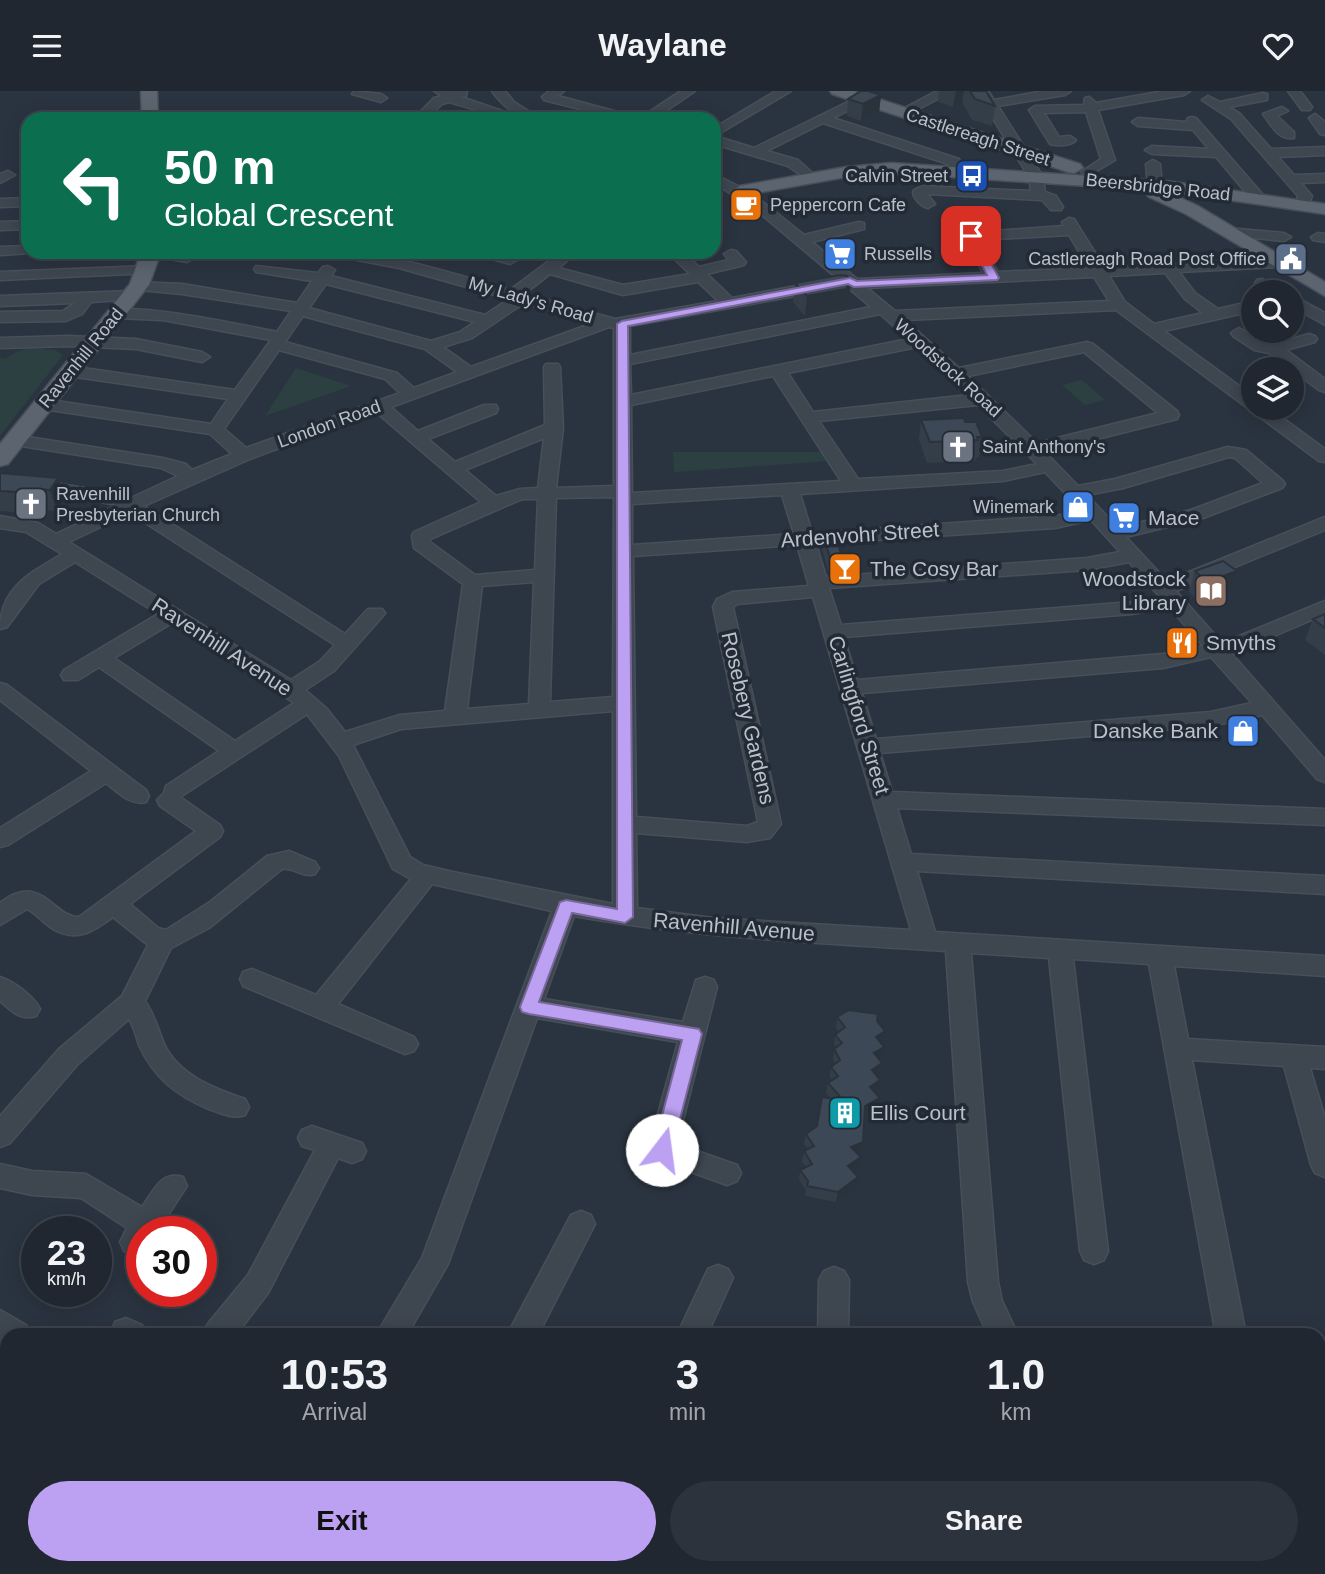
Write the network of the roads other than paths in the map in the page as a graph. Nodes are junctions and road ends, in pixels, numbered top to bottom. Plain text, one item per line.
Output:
1 (149, 91) edge
2 (479, 91) edge
3 (498, 91) edge
4 (558, 91) edge
5 (689, 91) edge
6 (785, 91) edge
7 (947, 91) edge
8 (982, 91) edge
9 (1065, 91) edge
10 (1294, 91) edge
11 (445, 94) edge
12 (854, 94) edge
13 (354, 96) edge
14 (1200, 96) edge
15 (1263, 97) dead end
16 (381, 98) dead end
17 (990, 104) junction
18 (1090, 104) junction
19 (1306, 107) dead end
20 (150, 112) edge
21 (426, 112) edge
22 (499, 112) edge
23 (522, 112) edge
24 (607, 112) edge
25 (656, 112) edge
26 (903, 112) junction
27 (1315, 118) dead end
28 (822, 119) junction
29 (1240, 122) junction
30 (1138, 123) dead end
31 (721, 129) edge
32 (1325, 131) edge
33 (1289, 135) dead end
34 (1061, 141) dead end
35 (721, 142) edge
36 (758, 151) junction
37 (1019, 151) junction
38 (1325, 151) edge
39 (1221, 153) junction
40 (1268, 153) junction
41 (956, 172) junction
42 (1088, 172) junction
43 (1036, 177) junction
44 (811, 178) junction
45 (1325, 178) edge
46 (1290, 179) junction
47 (721, 182) edge
48 (1119, 182) junction
49 (1167, 190) junction
50 (740, 191) junction
51 (721, 195) edge
52 (1039, 196) junction
53 (1259, 199) junction
54 (21, 202) edge
55 (0, 203) edge
56 (928, 204) dead end
57 (1302, 206) junction
58 (1056, 207) dead end
59 (1325, 209) edge
60 (1272, 217) dead end
61 (21, 225) edge
62 (0, 226) edge
63 (859, 226) dead end
64 (1228, 232) junction
65 (800, 240) junction
66 (21, 250) edge
67 (0, 251) edge
68 (730, 254) dead end
69 (184, 259) edge
70 (336, 259) edge
71 (374, 259) edge
72 (406, 259) edge
73 (561, 259) edge
74 (682, 259) edge
75 (1279, 263) junction
76 (401, 264) junction
77 (261, 269) dead end
78 (547, 269) junction
79 (1170, 270) junction
80 (144, 271) edge
81 (1101, 273) junction
82 (699, 275) junction
83 (0, 276) edge
84 (320, 278) junction
85 (993, 278) junction
86 (852, 282) junction
87 (1325, 290) edge
88 (517, 296) junction
89 (86, 298) junction
90 (0, 301) edge
91 (730, 304) junction
92 (1119, 305) junction
93 (1304, 307) edge
94 (1241, 308) edge
95 (298, 309) junction
96 (117, 313) junction
97 (888, 313) junction
98 (1214, 314) junction
99 (0, 317) edge
100 (1325, 320) edge
101 (488, 321) junction
102 (615, 323) junction
103 (226, 327) junction
104 (1151, 329) junction
105 (1239, 333) dead end
106 (1304, 336) edge
107 (278, 340) junction
108 (916, 340) junction
109 (46, 342) junction
110 (94, 342) junction
111 (0, 343) edge
112 (431, 346) junction
113 (1274, 349) junction
114 (202, 357) junction
115 (1282, 357) edge
116 (622, 361) junction
117 (72, 367) junction
118 (552, 367) dead end
119 (778, 372) junction
120 (469, 373) junction
121 (955, 374) junction
122 (1304, 375) edge
123 (1241, 383) edge
124 (1230, 386) junction
125 (178, 387) junction
126 (1325, 387) edge
127 (411, 394) junction
128 (1241, 395) edge
129 (240, 396) junction
130 (983, 399) junction
131 (622, 402) junction
132 (43, 404) junction
133 (379, 406) junction
134 (490, 409) dead end
135 (809, 417) junction
136 (1279, 420) edge
137 (554, 428) junction
138 (215, 430) junction
139 (415, 438) junction
140 (15, 440) junction
141 (1316, 442) edge
142 (1034, 449) junction
143 (244, 455) junction
144 (1325, 457) edge
145 (0, 459) edge
146 (1051, 466) junction
147 (452, 469) junction
148 (190, 477) junction
149 (0, 479) edge
150 (853, 486) junction
151 (790, 490) junction
152 (1075, 492) junction
153 (624, 495) junction
154 (552, 501) junction
155 (493, 503) junction
156 (130, 506) junction
157 (1096, 514) junction
158 (0, 522) edge
159 (1325, 523) edge
160 (1114, 534) junction
161 (806, 539) junction
162 (55, 542) junction
163 (624, 551) junction
164 (76, 554) junction
165 (1133, 555) junction
166 (544, 575) junction
167 (473, 581) junction
168 (819, 587) junction
169 (1168, 594) junction
170 (1325, 607) edge
171 (374, 613) dead end
172 (172, 614) junction
173 (0, 624) edge
174 (833, 632) junction
175 (347, 644) junction
176 (1219, 653) junction
177 (100, 658) junction
178 (71, 675) dead end
179 (850, 687) junction
180 (0, 690) edge
181 (299, 697) junction
182 (625, 703) junction
183 (21, 706) junction
184 (1267, 707) junction
185 (539, 710) junction
186 (455, 717) junction
187 (0, 718) edge
188 (341, 741) junction
189 (868, 747) junction
190 (234, 751) junction
191 (107, 772) junction
192 (1325, 774) edge
193 (138, 796) dead end
194 (885, 800) junction
195 (1325, 817) edge
196 (625, 824) junction
197 (0, 839) edge
198 (903, 862) junction
199 (307, 868) dead end
200 (426, 874) junction
201 (1325, 885) edge
202 (114, 904) junction
203 (566, 906) junction
204 (0, 916) edge
205 (625, 917) junction
206 (162, 941) junction
207 (926, 941) junction
208 (958, 943) junction
209 (1060, 950) junction
210 (1160, 957) junction
211 (1325, 966) edge
212 (252, 979) dead end
213 (0, 986) edge
214 (705, 987) dead end
215 (131, 1003) junction
216 (529, 1007) junction
217 (320, 1008) junction
218 (27, 1009) dead end
219 (693, 1034) junction
220 (405, 1044) dead end
221 (1178, 1049) junction
222 (1294, 1056) junction
223 (1325, 1058) edge
224 (236, 1107) dead end
225 (4, 1123) edge
226 (332, 1144) dead end
227 (1325, 1165) edge
228 (727, 1173) dead end
229 (0, 1176) edge
230 (173, 1186) dead end
231 (581, 1224) dead end
232 (1094, 1251) dead end
233 (718, 1278) dead end
234 (834, 1280) dead end
235 (223, 1328) edge
236 (395, 1328) edge
237 (526, 1328) edge
238 (695, 1328) edge
239 (833, 1328) edge
240 (1000, 1328) edge
241 (1230, 1328) edge

1 - 20 main road
2 - 11 street
3 - 23 street
4 - 24 street
5 - 25 street
6 - 31 street
7 - 26 street
8 - 17 street
9 - 17 street
10 - 19 street
11 - 21 street
11 - 22 street
12 - 26 main road, Castlereagh Street
12 - 28 street
13 - 16 street
14 - 15 street
14 - 18 street
14 - 29 street
17 - 37 street
18 - 34 street
18 - 42 street
26 - 37 main road, Castlereagh Street
27 - 32 street
28 - 36 street
28 - 41 street
29 - 33 street
29 - 40 street
30 - 39 street
35 - 36 street
36 - 44 street
37 - 42 main road, Castlereagh Street
37 - 43 street
38 - 40 street
39 - 49 street
39 - 53 street
40 - 46 street
41 - 43 main road, Beersbridge Road
41 - 44 main road, Beersbridge Road
42 - 48 main road, Castlereagh Street
43 - 48 main road, Beersbridge Road
43 - 52 street
44 - 50 main road, Beersbridge Road
45 - 46 street
46 - 57 street
47 - 50 street, Woodstock Road
48 - 49 main road
49 - 53 main road, Beersbridge Road
49 - 64 main road
50 - 51 street
50 - 65 street, Woodstock Road
52 - 56 street
52 - 58 street
53 - 57 main road, Beersbridge Road
54 - 55 street
57 - 59 main road, Beersbridge Road
60 - 64 street
61 - 62 street
63 - 65 street
64 - 75 main road
65 - 86 street, Woodstock Road
66 - 67 street
68 - 82 street
69 - 80 street
70 - 84 street
71 - 76 street, My Lady's Road
72 - 76 street
73 - 78 street
74 - 82 street
75 - 79 street, My Lady's Road
75 - 87 main road
76 - 88 street, My Lady's Road
77 - 84 street
78 - 82 street
78 - 88 street
79 - 81 street, My Lady's Road
79 - 98 street
80 - 83 street
80 - 89 street
80 - 95 street
80 - 96 main road, Ravenhill Road
81 - 85 street, My Lady's Road
81 - 85 street
81 - 92 street
82 - 91 street
84 - 95 street
84 - 101 street
85 - 86 street, My Lady's Road
86 - 91 street, My Lady's Road
86 - 97 street, Woodstock Road
88 - 101 street
88 - 102 street, My Lady's Road
89 - 90 street
89 - 99 street
91 - 102 street, My Lady's Road
92 - 97 street
92 - 104 street
93 - 100 street
94 - 98 street
95 - 107 street
95 - 112 street
96 - 103 street
96 - 110 main road, Ravenhill Road
97 - 108 street, Woodstock Road
97 - 116 street
98 - 104 street
101 - 112 street
102 - 116 street
102 - 120 street, London Road
103 - 107 street
103 - 114 street
104 - 124 street
105 - 113 street
106 - 113 street
107 - 127 street
107 - 129 street
108 - 119 street
108 - 121 street, Woodstock Road
109 - 110 street
109 - 111 street
109 - 117 street
110 - 114 street
110 - 117 main road, Ravenhill Road
112 - 120 street
113 - 115 street
114 - 125 street
116 - 131 street
117 - 125 street
117 - 132 main road, Ravenhill Road
118 - 137 street
119 - 131 street
119 - 135 street
120 - 127 street, London Road
121 - 130 street, Woodstock Road
121 - 142 street
122 - 126 street
123 - 124 street
124 - 128 street
125 - 129 street
127 - 133 street, London Road
129 - 138 street
130 - 135 street
130 - 142 street, Woodstock Road
131 - 153 street
132 - 138 street
132 - 140 main road, Ravenhill Road
133 - 139 street
133 - 143 street, London Road
134 - 139 street
135 - 150 street
136 - 141 street
137 - 147 street
137 - 154 street
138 - 143 street
139 - 147 street
140 - 145 main road, Ravenhill Road
140 - 148 street
141 - 144 street
142 - 146 street, Woodstock Road
143 - 148 street, London Road
146 - 150 street
146 - 152 street, Woodstock Road
147 - 155 street
148 - 156 street, London Road
149 - 156 street
150 - 151 street
151 - 153 street
151 - 161 street, Carlingford Street
152 - 157 street, Woodstock Road
152 - 160 street
153 - 154 street
153 - 163 street
154 - 155 street
154 - 166 street
155 - 167 street
156 - 162 street, London Road
156 - 175 street
157 - 160 street, Woodstock Road
157 - 161 street, Ardenvohr Street
158 - 162 street, Ravenhill Avenue
159 - 169 street
160 - 165 street, Woodstock Road
161 - 163 street, Ardenvohr Street
161 - 168 street, Carlingford Street
162 - 164 street, Ravenhill Avenue
163 - 182 street
164 - 172 street, Ravenhill Avenue
164 - 173 street
165 - 168 street
165 - 169 street, Woodstock Road
166 - 167 street
166 - 185 street
167 - 186 street
168 - 174 street, Carlingford Street
168 - 196 street, Rosebery Gardens
169 - 174 street
169 - 176 street, Woodstock Road
170 - 176 street
171 - 175 street
172 - 177 street
172 - 181 street, Ravenhill Avenue
174 - 179 street, Carlingford Street
175 - 181 street
176 - 179 street
176 - 184 street, Woodstock Road
177 - 178 street
177 - 190 street
179 - 189 street, Carlingford Street
180 - 183 street
181 - 188 street, Ravenhill Avenue
181 - 190 street
182 - 185 street
182 - 196 street
183 - 187 street
183 - 191 street
184 - 189 street
184 - 192 street, Woodstock Road
185 - 186 street
186 - 188 street
188 - 200 street, Ravenhill Avenue
189 - 194 street, Carlingford Street
190 - 202 street
191 - 193 street
191 - 197 street
194 - 195 street
194 - 198 street, Carlingford Street
196 - 205 street
198 - 201 street
198 - 207 street, Carlingford Street
199 - 206 street
200 - 203 street, Ravenhill Avenue
200 - 217 street
202 - 204 street
202 - 206 street
203 - 205 street, Ravenhill Avenue
203 - 216 street
205 - 207 street, Ravenhill Avenue
206 - 215 street
207 - 208 street, Ravenhill Avenue
208 - 209 street, Ravenhill Avenue
208 - 240 street
209 - 210 street, Ravenhill Avenue
209 - 232 street
210 - 211 street, Ravenhill Avenue
210 - 221 street
212 - 217 street
213 - 218 street
214 - 219 street
215 - 224 street
215 - 225 street
216 - 219 street
216 - 236 street
217 - 220 street
219 - 228 street
221 - 222 street
221 - 241 street
222 - 223 street
222 - 227 street
226 - 235 street
229 - 230 street
231 - 237 street
233 - 238 street
234 - 239 street

